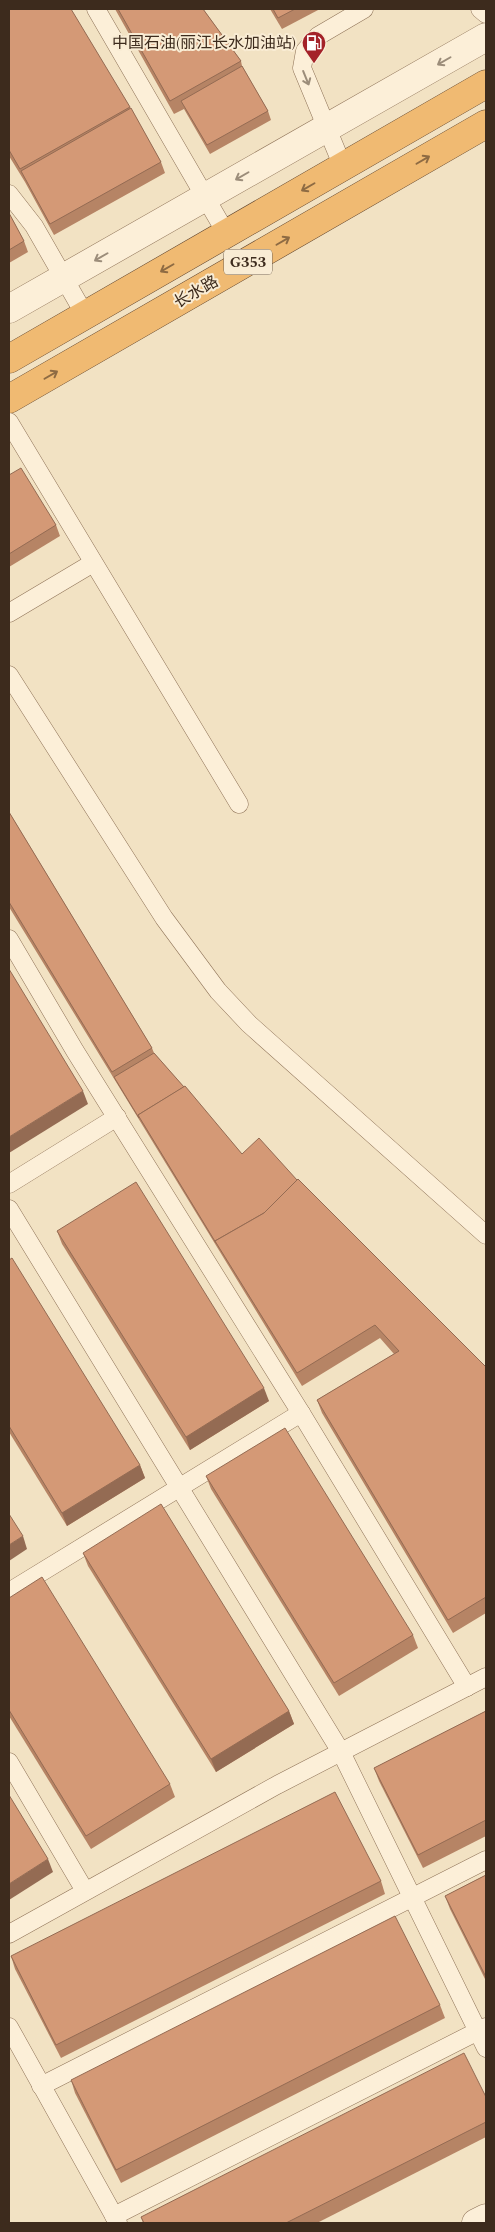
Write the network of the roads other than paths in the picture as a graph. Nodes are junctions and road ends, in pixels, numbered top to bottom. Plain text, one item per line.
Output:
1 (96, 9) edge
2 (364, 9) edge
3 (480, 9) edge
4 (486, 14) edge
5 (486, 37) edge
6 (486, 84) edge
7 (486, 124) edge
8 (327, 128) junction
9 (343, 166) junction
10 (9, 194) edge
11 (205, 197) junction
12 (226, 233) junction
13 (64, 278) junction
14 (9, 309) edge
15 (85, 315) junction
16 (9, 359) edge
17 (9, 399) edge
18 (9, 422) edge
19 (93, 563) junction
20 (9, 613) edge
21 (9, 675) edge
22 (239, 804) dead end
23 (9, 939) edge
24 (117, 1117) junction
25 (9, 1184) edge
26 (9, 1209) edge
27 (486, 1235) edge
28 (301, 1413) junction
29 (179, 1488) junction
30 (9, 1592) edge
31 (486, 1677) edge
32 (467, 1687) junction
33 (341, 1752) junction
34 (9, 1762) edge
35 (486, 1860) edge
36 (86, 1891) junction
37 (412, 1898) junction
38 (9, 1934) edge
39 (9, 2027) edge
40 (482, 2029) edge
41 (486, 2048) edge
42 (41, 2086) junction
43 (486, 2218) edge
44 (116, 2220) edge
45 (476, 2223) edge

1 - 11 lane
2 -> 8 lane
3 - 4 lane
5 -> 8 street
6 - 9 highway, G353
17 -> 7 highway, 长水路 / G353
8 - 9 lane
8 -> 11 street
9 -> 12 highway, G353
10 - 13 lane
11 - 12 lane
11 -> 13 street
12 -> 15 highway, G353
13 - 14 street
13 - 15 lane
15 - 16 highway, G353
18 - 19 lane
19 - 20 lane
19 - 22 lane
21 - 27 lane
23 - 24 lane
24 - 25 lane
24 - 28 lane
26 - 29 lane
28 - 29 lane
28 - 32 lane
29 - 30 lane
29 - 33 lane
31 - 32 lane
32 - 33 lane
33 - 36 lane
33 - 37 lane
34 - 36 lane
35 - 37 lane
36 - 38 lane
37 - 40 lane
37 - 42 lane
39 - 42 lane
40 - 41 lane
40 - 44 lane
42 - 44 lane
43 - 45 street

